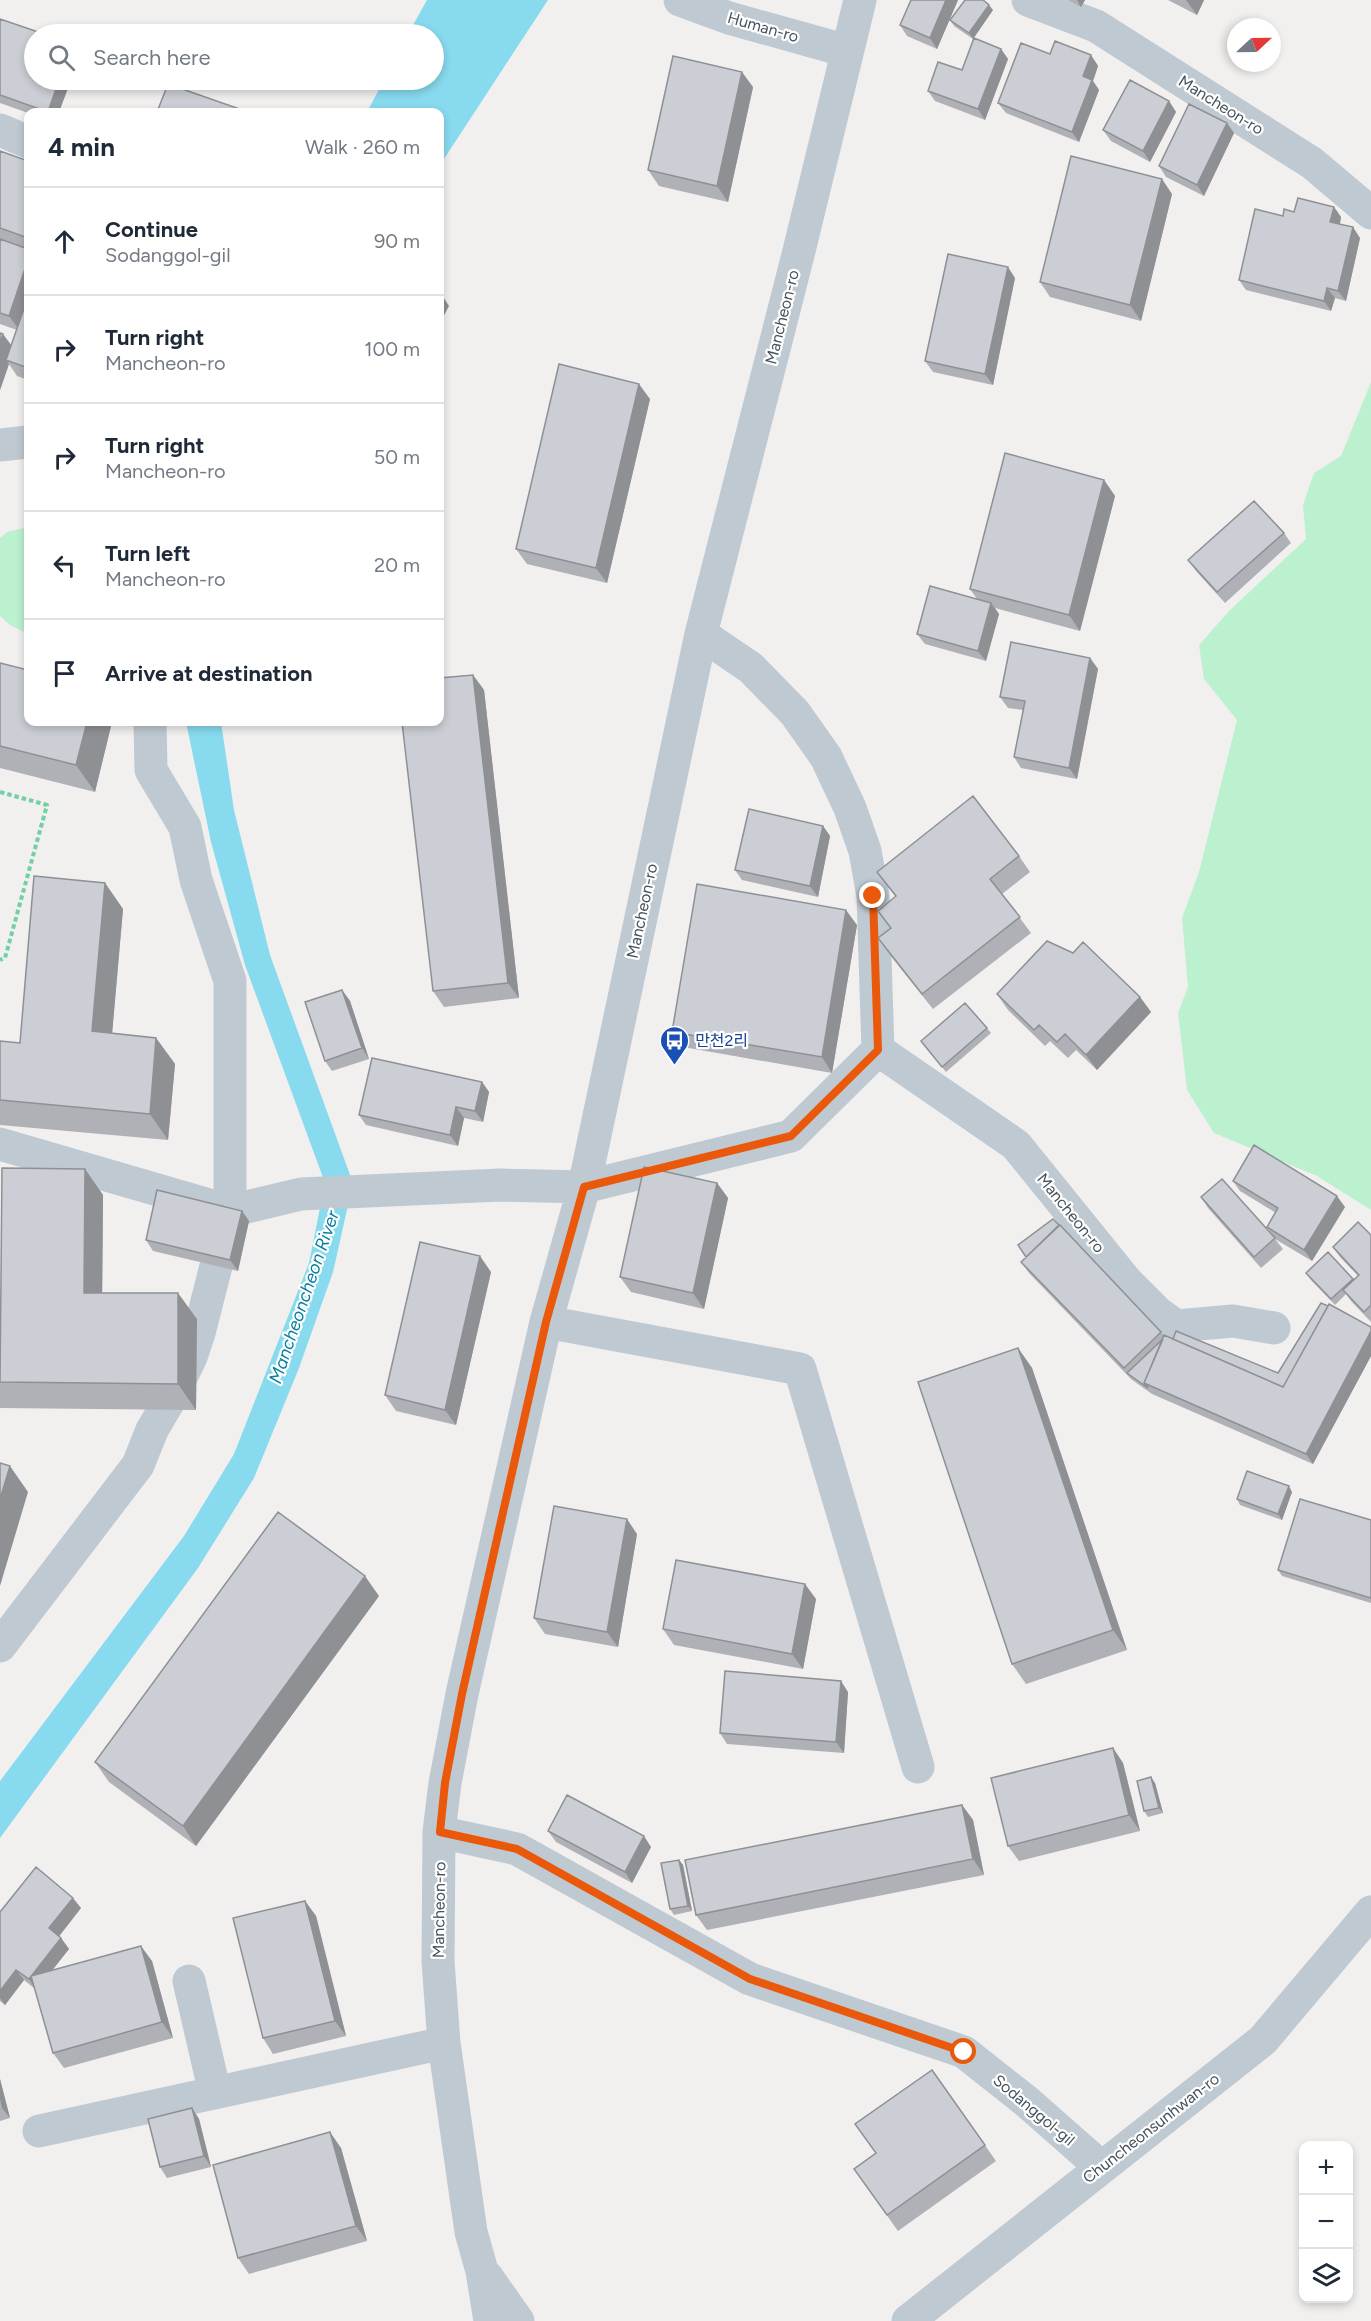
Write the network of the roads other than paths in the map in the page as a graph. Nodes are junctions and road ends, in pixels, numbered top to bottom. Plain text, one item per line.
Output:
1 (680, 0) edge
2 (860, 0) edge
3 (1028, 0) edge
4 (847, 51) junction
5 (0, 130) edge
6 (24, 140) edge
7 (1371, 213) edge
8 (24, 442) edge
9 (0, 445) edge
10 (701, 634) junction
11 (150, 726) edge
12 (878, 1050) junction
13 (0, 1144) edge
14 (584, 1187) junction
15 (230, 1211) junction
16 (546, 1322) junction
17 (1274, 1328) dead end
18 (0, 1646) edge
19 (918, 1767) dead end
20 (440, 1832) junction
21 (1371, 1912) edge
22 (189, 1981) dead end
23 (444, 2043) junction
24 (215, 2093) junction
25 (39, 2131) dead end
26 (1101, 2167) junction
27 (482, 2271) junction
28 (471, 2321) edge
29 (490, 2321) edge
30 (518, 2321) edge
31 (908, 2321) edge

1 - 4 street, Human-ro
2 - 4 street, Mancheon-ro
3 - 7 street, Mancheon-ro
4 - 10 street, Mancheon-ro
5 - 6 street
8 - 9 street
10 - 12 street
10 - 14 street, Mancheon-ro
11 - 15 street
12 - 14 street
12 - 17 street, Mancheon-ro
13 - 15 street
14 - 15 street
14 - 16 street, Mancheon-ro
15 - 18 street
16 - 19 street
16 - 20 street, Mancheon-ro
20 - 23 street, Mancheon-ro
20 - 26 street, Sodanggol-gil
21 - 26 street, Chuncheonsunhwan-ro
22 - 24 street
23 - 24 street
23 - 27 street, Mancheon-ro
24 - 25 street
26 - 31 street, Chuncheonsunhwan-ro
27 - 28 street
27 - 29 street, Mancheon-ro
27 - 30 street

